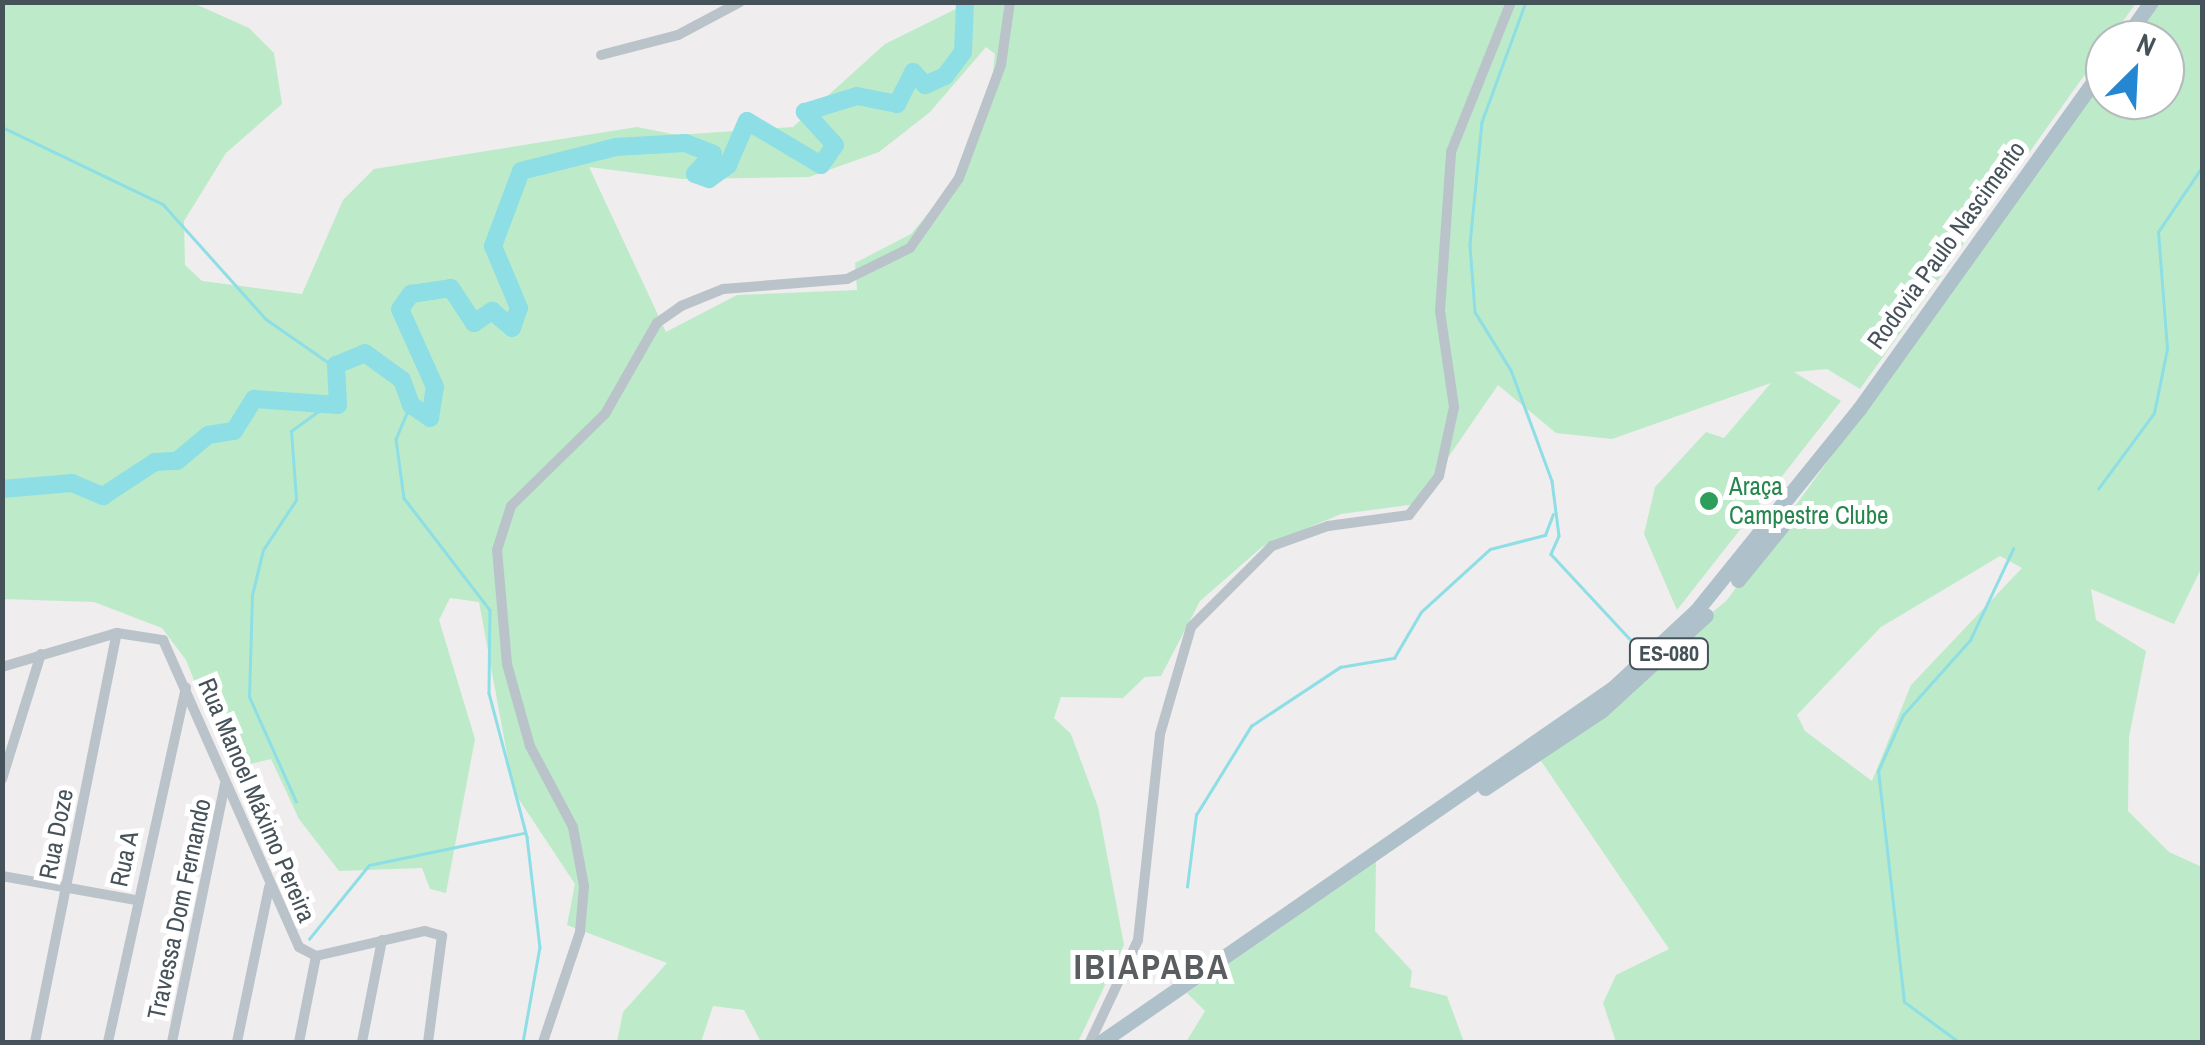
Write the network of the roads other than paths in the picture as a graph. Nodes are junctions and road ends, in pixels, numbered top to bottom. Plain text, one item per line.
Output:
1 (740, 2) edge
2 (1010, 2) edge
3 (1512, 2) edge
4 (600, 55) dead end
5 (2085, 94) edge
6 (117, 633) junction
7 (42, 654) junction
8 (2, 667) edge
9 (186, 686) junction
10 (2, 779) edge
11 (226, 783) junction
12 (2, 876) edge
13 (269, 885) junction
14 (66, 887) junction
15 (136, 900) junction
16 (382, 940) junction
17 (316, 956) junction
18 (35, 1042) edge
19 (108, 1042) edge
20 (172, 1042) edge
21 (237, 1042) edge
22 (299, 1042) edge
23 (362, 1042) edge
24 (428, 1042) edge
25 (544, 1042) edge
26 (1090, 1042) edge
27 (1102, 1042) edge

1 - 4 street
2 - 25 street
3 - 26 street
5 - 27 main road, Rodovia Paulo Nascimento / ES-080
6 - 7 street, Rua Manoel Máximo Pereira
6 - 9 street, Rua Manoel Máximo Pereira
6 - 14 street, Rua Doze
7 - 8 street, Rua Manoel Máximo Pereira
7 - 10 street
9 - 11 street, Rua Manoel Máximo Pereira
9 - 15 street, Rua A
11 - 13 street, Rua Manoel Máximo Pereira
11 - 20 street, Travessa Dom Fernando
12 - 14 street
13 - 17 street, Rua Manoel Máximo Pereira
13 - 21 street
14 - 15 street
14 - 18 street, Rua Doze
15 - 19 street, Rua A
16 - 17 street, Rua Manoel Máximo Pereira
16 - 23 street
16 - 24 street, Rua Manoel Máximo Pereira
17 - 22 street

